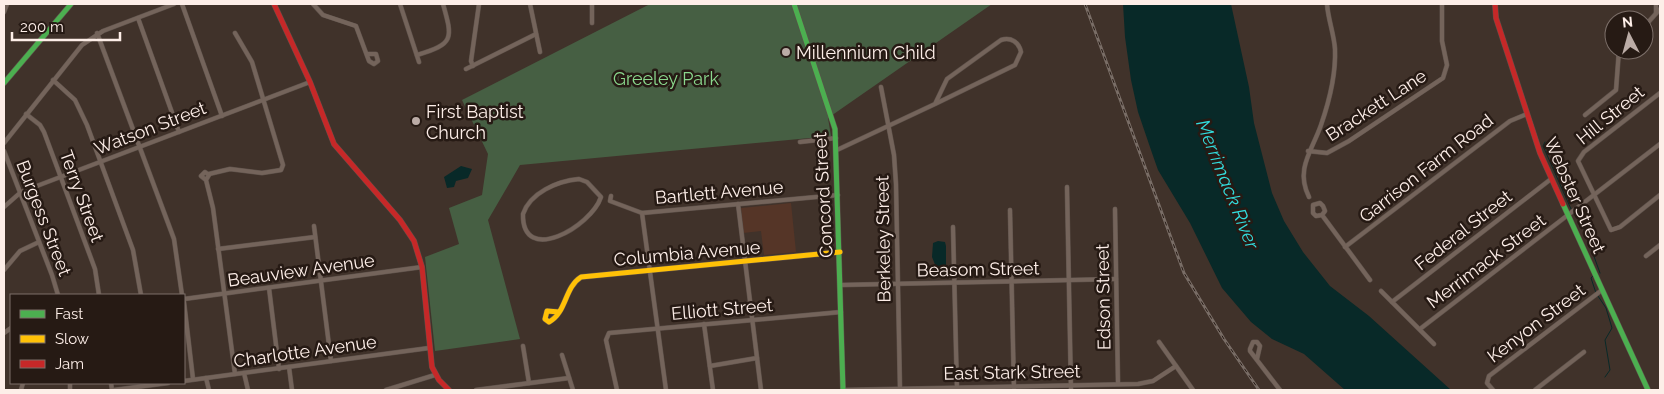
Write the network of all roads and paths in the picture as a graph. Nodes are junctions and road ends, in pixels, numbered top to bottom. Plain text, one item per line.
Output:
1 (7, 4) edge
2 (70, 4) edge
3 (174, 4) edge
4 (182, 4) edge
5 (274, 4) edge
6 (313, 4) edge
7 (400, 4) edge
8 (443, 4) edge
9 (479, 4) edge
10 (530, 4) edge
11 (592, 4) edge
12 (794, 4) edge
13 (1327, 4) edge
14 (1442, 4) edge
15 (1495, 4) edge
16 (1656, 4) edge
17 (1660, 9) edge
18 (4, 12) edge
19 (1656, 13) junction
20 (1654, 15) edge
21 (138, 18) junction
22 (592, 23) dead end
23 (97, 33) junction
24 (235, 33) dead end
25 (536, 34) junction
26 (540, 52) dead end
27 (367, 54) dead end
28 (417, 55) junction
29 (1619, 60) edge
30 (420, 62) dead end
31 (473, 66) junction
32 (466, 69) dead end
33 (53, 80) junction
34 (310, 82) junction
35 (4, 83) edge
36 (881, 88) dead end
37 (1660, 93) edge
38 (263, 100) junction
39 (935, 104) junction
40 (26, 114) junction
41 (1527, 114) junction
42 (1585, 115) dead end
43 (222, 116) junction
44 (888, 126) junction
45 (179, 132) junction
46 (836, 138) junction
47 (4, 142) edge
48 (800, 142) dead end
49 (1660, 144) edge
50 (140, 147) junction
51 (4, 150) edge
52 (837, 150) junction
53 (1308, 151) junction
54 (100, 162) junction
55 (209, 174) junction
56 (60, 177) junction
57 (1551, 179) junction
58 (206, 180) junction
59 (1067, 187) dead end
60 (21, 192) junction
61 (838, 195) junction
62 (1594, 195) junction
63 (1660, 195) edge
64 (611, 196) dead end
65 (601, 197) junction
66 (1309, 197) dead end
67 (610, 201) junction
68 (738, 204) junction
69 (4, 207) edge
70 (1115, 209) dead end
71 (1010, 210) dead end
72 (642, 214) junction
73 (1322, 215) dead end
74 (1568, 216) junction
75 (314, 226) dead end
76 (953, 227) dead end
77 (315, 237) junction
78 (39, 242) junction
79 (1660, 245) edge
80 (1345, 248) junction
81 (218, 249) junction
82 (840, 252) junction
83 (1646, 256) dead end
84 (745, 262) junction
85 (422, 268) junction
86 (649, 269) junction
87 (4, 270) edge
88 (1116, 279) junction
89 (320, 280) junction
90 (1068, 280) junction
91 (1370, 280) dead end
92 (1011, 282) junction
93 (954, 283) junction
94 (897, 284) junction
95 (840, 285) junction
96 (269, 288) junction
97 (1602, 290) junction
98 (1381, 291) dead end
99 (58, 294) edge
100 (99, 294) edge
101 (141, 294) edge
102 (182, 294) edge
103 (223, 294) junction
104 (185, 301) edge
105 (1392, 302) junction
106 (185, 310) edge
107 (559, 312) dead end
108 (841, 312) junction
109 (752, 320) junction
110 (704, 324) junction
111 (656, 328) junction
112 (1420, 329) junction
113 (1159, 342) dead end
114 (1434, 344) dead end
115 (523, 346) dead end
116 (429, 348) junction
117 (1584, 352) dead end
118 (562, 355) dead end
119 (757, 358) junction
120 (1257, 359) dead end
121 (331, 361) junction
122 (710, 366) junction
123 (1176, 366) junction
124 (289, 367) junction
125 (279, 369) junction
126 (244, 373) junction
127 (235, 374) junction
128 (435, 375) junction
129 (206, 378) junction
130 (569, 378) junction
131 (193, 380) junction
132 (185, 381) edge
133 (529, 383) junction
134 (1118, 383) junction
135 (153, 384) edge
136 (1071, 384) junction
137 (1103, 384) junction
138 (1014, 388) edge
139 (900, 389) edge
140 (957, 389) edge
141 (113, 390) edge
142 (209, 390) edge
143 (248, 390) edge
144 (292, 390) edge
145 (386, 390) edge
146 (449, 390) edge
147 (476, 390) edge
148 (573, 390) edge
149 (617, 390) edge
150 (666, 390) edge
151 (714, 390) edge
152 (761, 390) edge
153 (843, 390) edge
154 (1071, 390) edge
155 (1106, 390) edge
156 (1193, 390) edge
157 (1280, 390) edge
158 (1493, 390) edge
159 (1535, 390) edge
160 (1648, 390) edge

1 - 18 street
2 - 35 street
3 - 21 street
4 - 43 street
5 - 34 street
6 - 27 street
7 - 28 street
8 - 28 street
9 - 31 street
10 - 25 street
11 - 22 street
12 - 46 street, Concord Street
13 - 53 street
14 - 53 street, Brackett Lane
15 - 41 street, Webster Street
16 - 19 street
17 - 19 street
19 - 20 street
21 - 23 street
21 - 45 street
23 - 33 street
23 - 50 street
24 - 38 street
25 - 26 street
25 - 31 street
28 - 30 street
29 - 42 street
31 - 32 street
33 - 40 street
33 - 54 street
34 - 38 street, Watson Street
34 - 85 street
36 - 44 street, Berkeley Street
37 - 62 street, Hill Street
38 - 43 street, Watson Street
38 - 55 street
39 - 39 street
39 - 44 street
40 - 47 street
40 - 56 street, Terry Street
41 - 57 street, Webster Street
41 - 80 street, Garrison Farm Road
43 - 45 street, Watson Street
44 - 52 street
44 - 94 street, Berkeley Street
45 - 50 street, Watson Street
46 - 48 street
46 - 52 street, Concord Street
49 - 62 street, Merrimack Street
50 - 54 street, Watson Street
50 - 102 street
51 - 60 street, Burgess Street
52 - 61 street, Concord Street
53 - 66 street
54 - 56 street, Watson Street
54 - 101 street
55 - 58 street
55 - 58 street
56 - 60 street, Watson Street
56 - 100 street, Terry Street
57 - 74 street, Webster Street
57 - 105 street, Federal Street
58 - 81 street
59 - 90 street
60 - 69 street, Watson Street
60 - 78 street, Burgess Street
61 - 68 street, Bartlett Avenue
61 - 82 street, Concord Street
62 - 63 street
62 - 74 street, Merrimack Street
64 - 67 street
65 - 65 street
65 - 67 street, Bartlett Avenue
67 - 72 street, Bartlett Avenue
68 - 72 street, Bartlett Avenue
68 - 84 street
70 - 88 street, Edson Street
71 - 92 street
72 - 86 street
73 - 80 street
74 - 97 street, Webster Street
74 - 112 street, Merrimack Street
75 - 77 street
76 - 93 street
77 - 81 street
77 - 89 street
78 - 87 street
78 - 99 street, Burgess Street
79 - 83 street
80 - 91 street
81 - 103 street
82 - 84 street, Columbia Avenue
82 - 95 street, Concord Street
84 - 86 street, Columbia Avenue
84 - 109 street
85 - 89 street, Beauview Avenue
85 - 116 street
86 - 107 street, Columbia Avenue
86 - 111 street
88 - 90 street, Beasom Street
88 - 134 street, Edson Street
89 - 96 street, Beauview Avenue
89 - 121 street
90 - 92 street, Beasom Street
90 - 136 street
92 - 93 street, Beasom Street
92 - 138 street
93 - 94 street, Beasom Street
93 - 140 street
94 - 95 street, Beasom Street
94 - 139 street, Berkeley Street
95 - 108 street, Concord Street
96 - 103 street, Beauview Avenue
96 - 125 street
97 - 158 street, Kenyon Street
97 - 160 street, Webster Street
98 - 105 street
103 - 104 street, Beauview Avenue
103 - 127 street
105 - 112 street
106 - 131 street
108 - 109 street, Elliott Street
108 - 153 street, Concord Street
109 - 110 street, Elliott Street
109 - 119 street
110 - 111 street, Elliott Street
110 - 122 street
111 - 149 street, Elliott Street
111 - 150 street
112 - 114 street
113 - 123 street
115 - 133 street
116 - 121 street, Charlotte Avenue
116 - 128 street
117 - 159 street
118 - 130 street
119 - 122 street
119 - 152 street
120 - 157 street
121 - 124 street, Charlotte Avenue
122 - 151 street
123 - 134 street, East Stark Street
123 - 156 street
124 - 125 street, Charlotte Avenue
124 - 144 street
125 - 126 street, Charlotte Avenue
126 - 127 street, Charlotte Avenue
126 - 143 street
127 - 129 street, Charlotte Avenue
128 - 145 street
128 - 146 street
129 - 131 street, Charlotte Avenue
129 - 142 street
130 - 133 street
130 - 148 street
131 - 132 street, Charlotte Avenue
133 - 147 street
134 - 137 street, East Stark Street
135 - 141 street
136 - 137 street, East Stark Street
136 - 138 street, East Stark Street
136 - 154 street
137 - 155 street
138 - 140 street, East Stark Street
139 - 140 street, East Stark Street
139 - 153 street, East Stark Street

